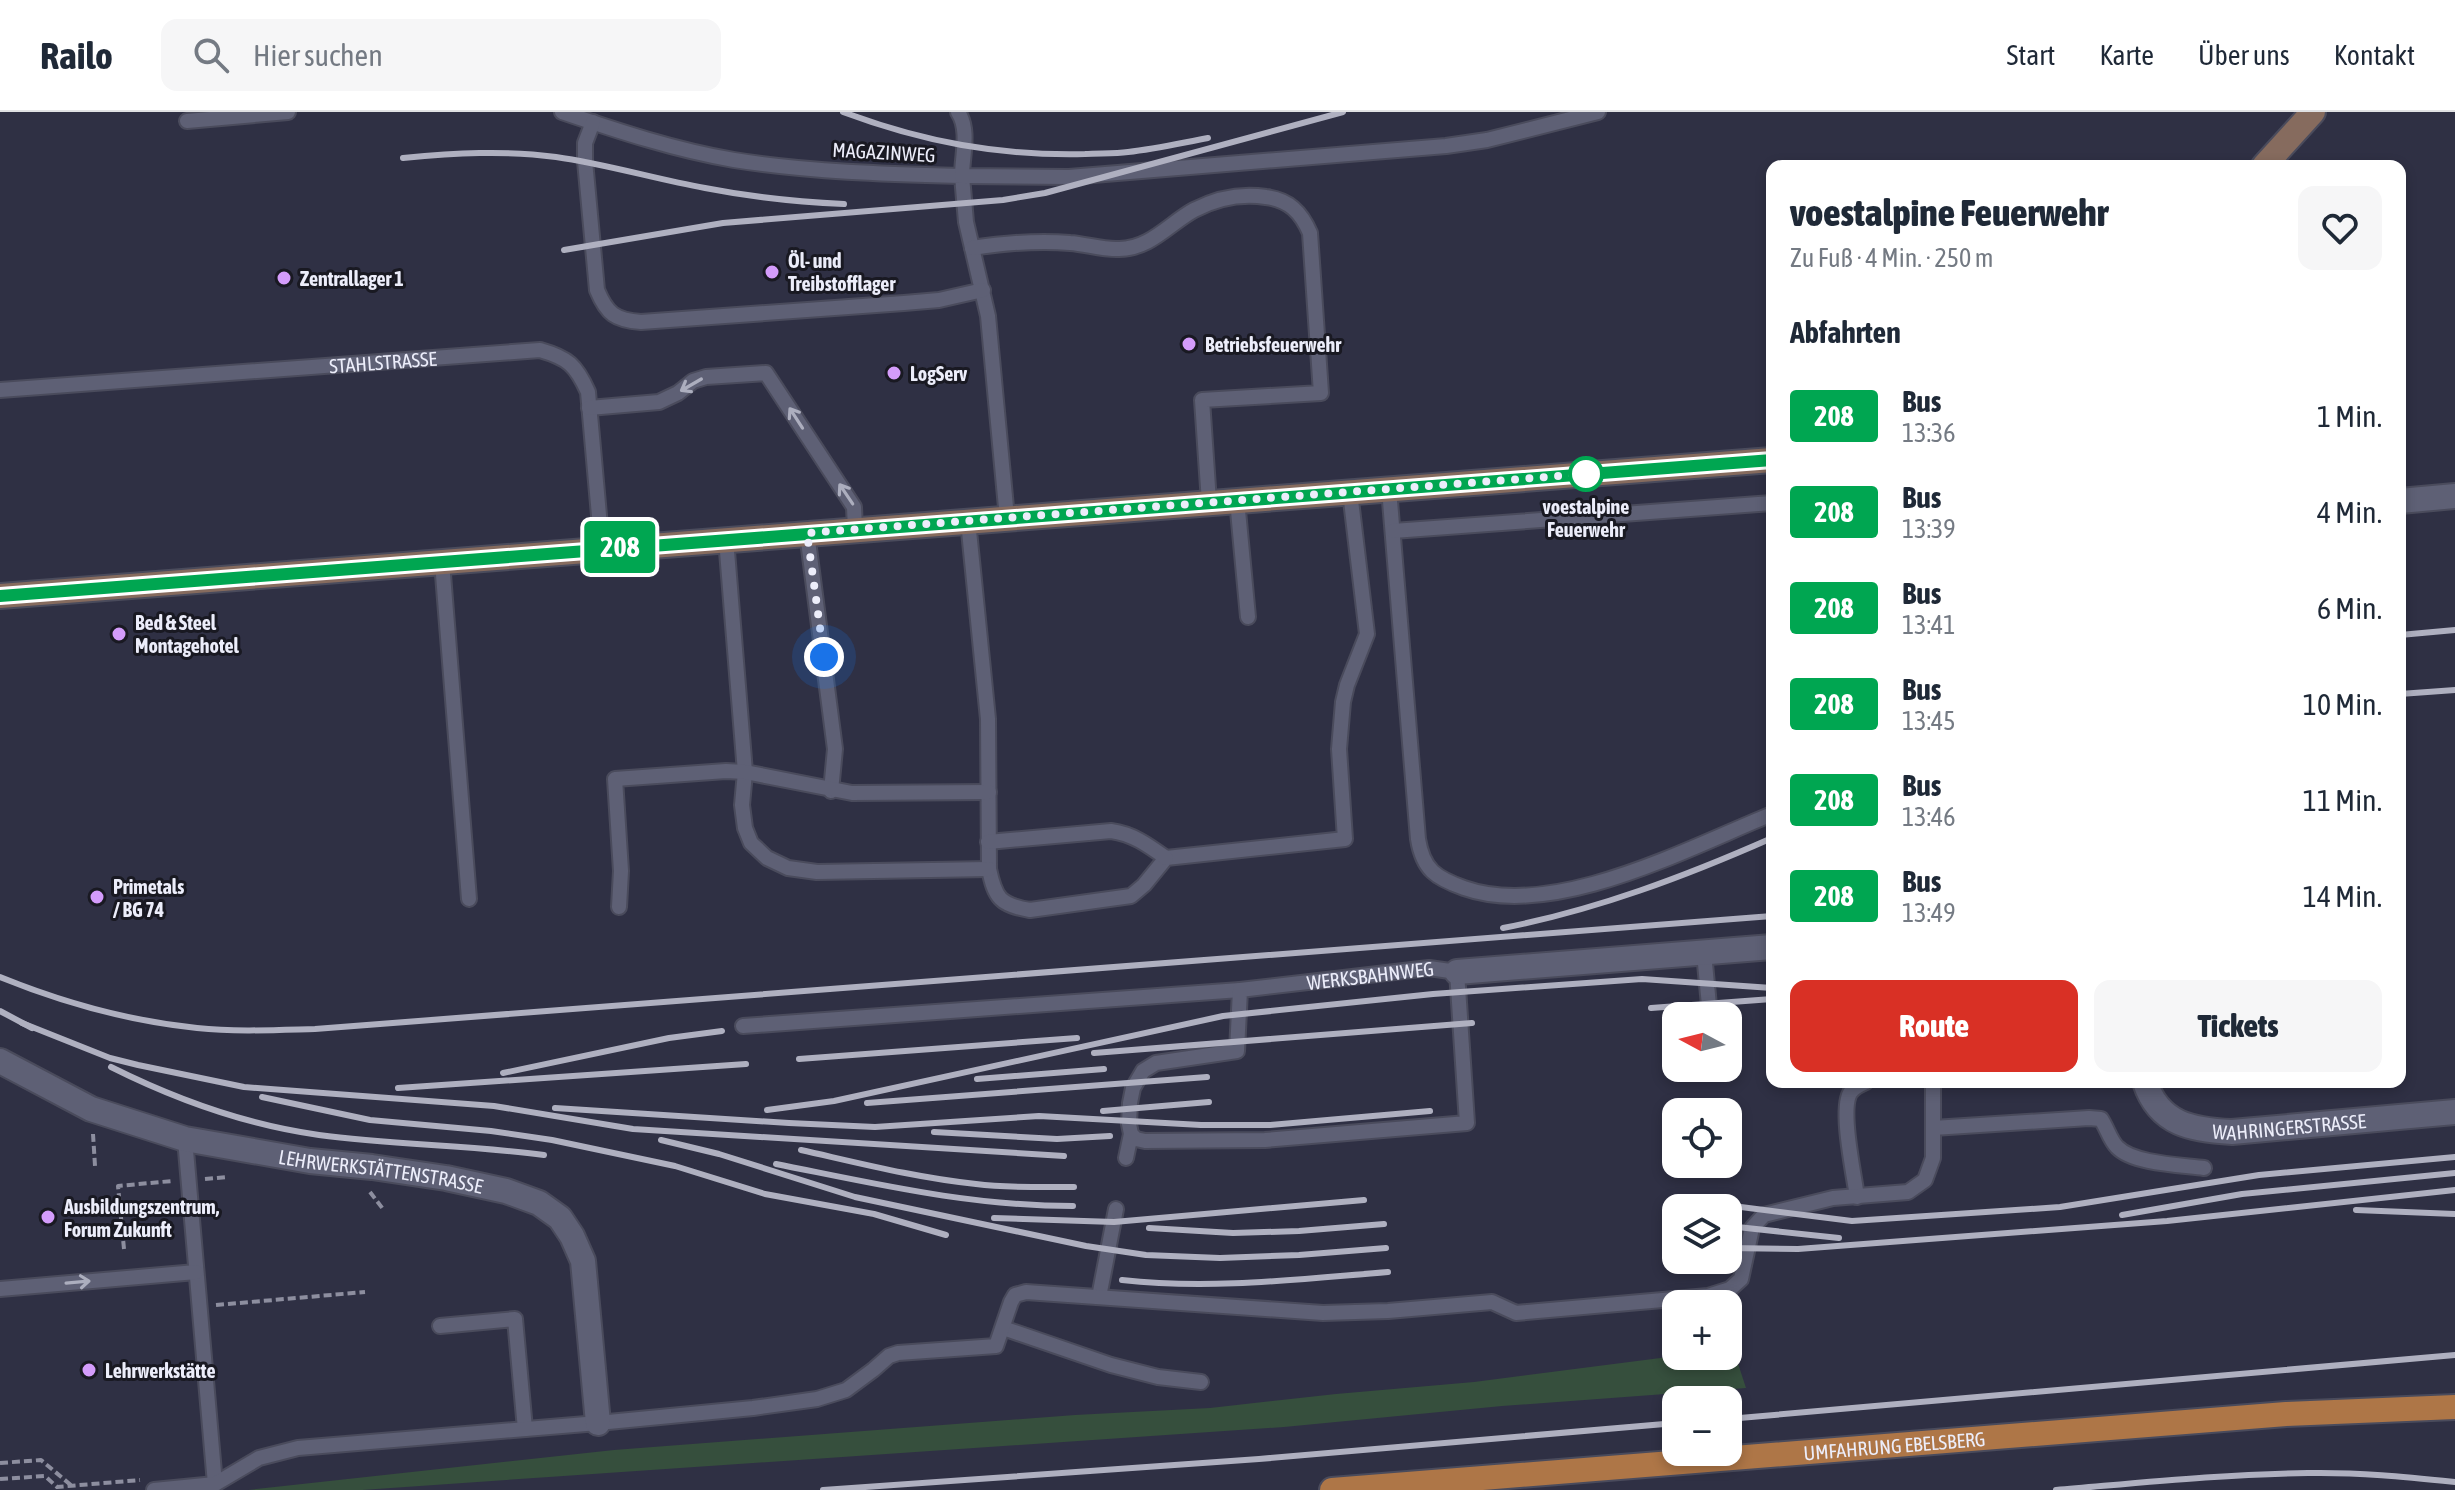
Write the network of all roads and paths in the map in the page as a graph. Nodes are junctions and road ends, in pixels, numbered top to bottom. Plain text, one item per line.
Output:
1 (288, 112) edge
2 (562, 112) edge
3 (958, 112) edge
4 (1598, 112) edge
5 (2313, 112) edge
6 (187, 121) dead end
7 (593, 122) junction
8 (2269, 160) edge
9 (962, 176) junction
10 (972, 248) junction
11 (983, 290) junction
12 (0, 390) edge
13 (589, 408) junction
14 (1766, 460) edge
15 (1389, 489) junction
16 (1350, 492) junction
17 (2455, 496) edge
18 (1237, 500) junction
19 (2406, 500) edge
20 (1209, 502) junction
21 (1766, 503) edge
22 (1007, 518) junction
23 (968, 521) junction
24 (855, 529) junction
25 (1393, 531) junction
26 (807, 533) junction
27 (726, 539) junction
28 (602, 549) junction
29 (442, 562) junction
30 (0, 596) edge
31 (1248, 617) dead end
32 (745, 772) junction
33 (831, 791) junction
34 (989, 792) junction
35 (1766, 816) edge
36 (988, 842) junction
37 (1166, 858) junction
38 (989, 869) junction
39 (469, 899) dead end
40 (619, 907) dead end
41 (1766, 948) edge
42 (1704, 953) junction
43 (1457, 972) junction
44 (1240, 990) junction
45 (1709, 1002) edge
46 (743, 1026) dead end
47 (0, 1061) edge
48 (1854, 1088) edge
49 (1933, 1088) edge
50 (2148, 1088) edge
51 (2455, 1112) edge
52 (93, 1124) dead end
53 (1933, 1128) junction
54 (1131, 1134) junction
55 (185, 1139) junction
56 (1126, 1158) dead end
57 (95, 1166) dead end
58 (2204, 1168) dead end
59 (227, 1177) dead end
60 (188, 1180) junction
61 (1857, 1197) junction
62 (1116, 1209) dead end
63 (124, 1249) dead end
64 (196, 1272) junction
65 (0, 1289) edge
66 (365, 1292) dead end
67 (1099, 1297) junction
68 (200, 1306) junction
69 (440, 1326) dead end
70 (1003, 1328) junction
71 (1201, 1382) dead end
72 (2455, 1407) edge
73 (598, 1423) junction
74 (525, 1429) junction
75 (0, 1463) edge
76 (215, 1484) junction
77 (72, 1486) dead end
78 (154, 1490) edge
79 (1332, 1490) edge

1 - 6 lane
2 - 7 lane, MAGAZINWEG
3 - 9 lane
4 - 9 lane
5 - 8 street
7 - 9 lane, MAGAZINWEG
7 - 11 lane
9 - 10 lane, MAGAZINWEG
10 - 11 lane, MAGAZINWEG
10 - 20 lane
11 - 22 lane, MAGAZINWEG
12 - 13 lane, STAHLSTRASSE
24 -> 13 lane
13 - 28 lane, STAHLSTRASSE
14 - 15 street
15 - 16 street
15 - 25 lane
16 - 18 street
16 - 37 lane
17 - 19 street
18 - 20 street
18 - 31 lane
20 - 22 street
21 - 25 lane
22 - 23 street
23 - 24 street
23 - 34 lane
24 - 26 street
25 - 35 lane
26 - 27 street
26 - 33 lane
27 - 28 street
27 - 32 lane
28 - 29 street
29 - 30 street
29 - 39 lane
32 - 33 lane
32 - 38 lane
32 - 40 lane
33 - 34 lane
34 - 36 lane
36 - 37 lane
36 - 38 lane
37 - 38 lane
41 - 42 street, WERKSBAHNWEG
42 - 43 street, WERKSBAHNWEG
42 - 45 lane
43 - 44 lane, WERKSBAHNWEG
43 - 54 lane
44 - 46 lane, WERKSBAHNWEG
44 - 54 lane
47 - 55 street, LEHRWERKSTÄTTENSTRASSE
48 - 61 lane
49 - 53 lane
50 - 51 street, WAHRINGERSTRASSE
52 - 57 path
53 - 58 lane
53 - 61 lane
54 - 56 lane
55 - 60 lane
55 - 73 street, LEHRWERKSTÄTTENSTRASSE
59 - 60 path
60 - 63 path
60 - 64 lane
61 - 67 lane
62 - 67 lane
65 -> 64 lane
64 - 68 lane
66 - 68 path
67 - 70 lane
68 - 76 lane
69 - 74 lane
70 - 71 lane
70 - 73 lane
72 - 79 main road, UMFAHRUNG EBELSBERG
73 - 74 lane
74 - 76 lane
75 - 77 path
76 - 78 lane

